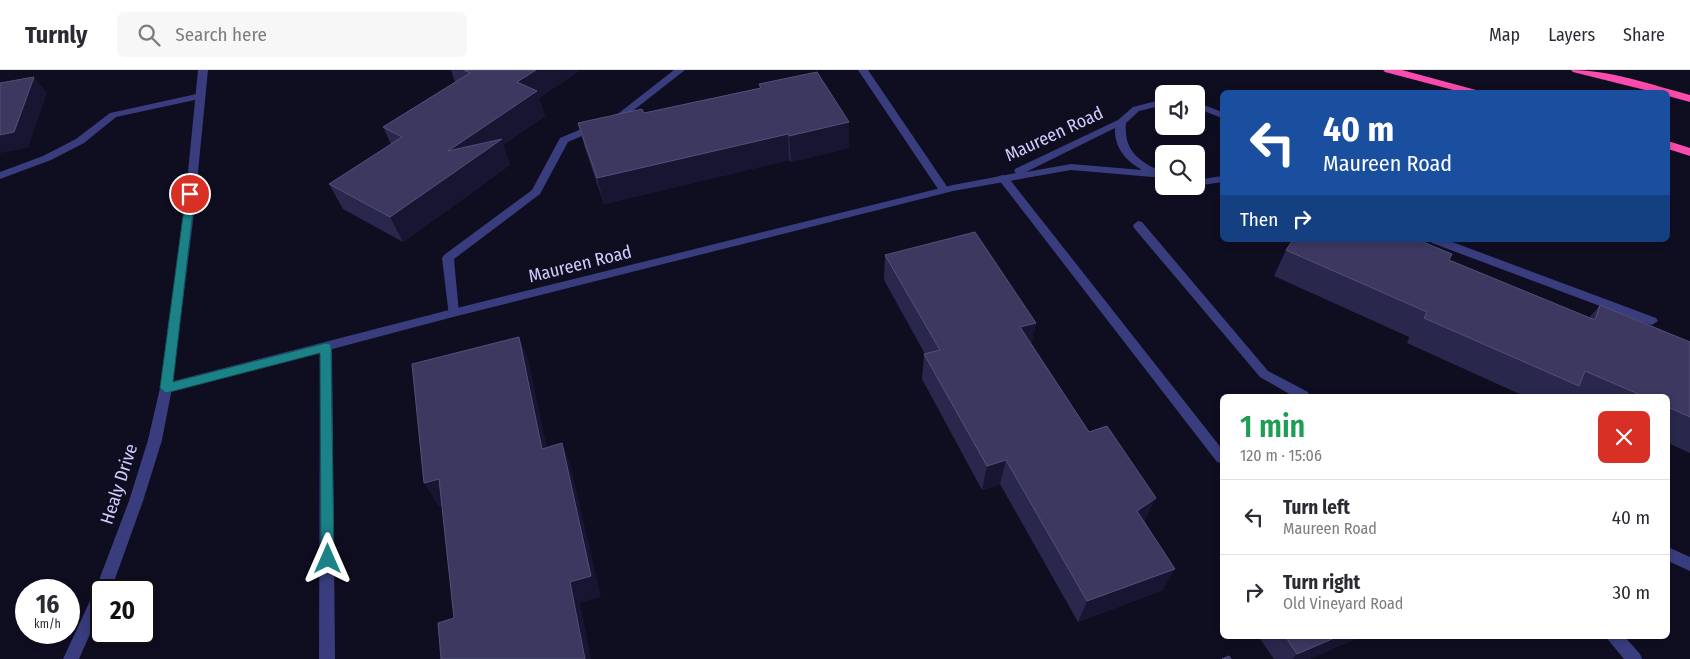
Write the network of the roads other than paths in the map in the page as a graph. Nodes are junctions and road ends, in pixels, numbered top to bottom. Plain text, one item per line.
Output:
1 (203, 70) edge
2 (680, 70) edge
3 (863, 70) edge
4 (1389, 70) edge
5 (1577, 70) edge
6 (1464, 90) edge
7 (1654, 90) edge
8 (1670, 94) edge
9 (201, 96) junction
10 (1690, 99) edge
11 (1155, 104) edge
12 (1205, 108) edge
13 (1220, 114) edge
14 (1121, 122) junction
15 (1670, 147) edge
16 (1690, 152) edge
17 (1155, 172) edge
18 (1155, 175) edge
19 (0, 176) edge
20 (1003, 178) junction
21 (1220, 179) edge
22 (1205, 182) edge
23 (944, 190) junction
24 (1138, 225) dead end
25 (1441, 242) edge
26 (453, 313) junction
27 (1652, 321) dead end
28 (326, 347) junction
29 (166, 388) junction
30 (1299, 394) edge
31 (1220, 455) edge
32 (1670, 555) edge
33 (1690, 564) edge
34 (107, 579) edge
35 (90, 618) edge
36 (1615, 639) edge
37 (71, 659) edge
38 (328, 659) edge
39 (1634, 659) edge

1 - 9 street, Healy Drive
2 - 26 street
3 - 23 street
4 - 6 highway
5 - 7 highway
8 - 10 highway
9 - 19 street
9 - 29 street, Healy Drive
11 - 14 street, Maureen Road
12 - 13 street
14 - 17 street, Maureen Road
14 - 20 street, Maureen Road
15 - 16 highway
18 - 20 street, Maureen Road
20 - 23 street, Maureen Road
20 - 31 street
21 - 22 street
23 - 26 street, Maureen Road
24 - 30 street
25 - 27 street
26 - 28 street, Maureen Road
28 - 29 street, Maureen Road
28 - 38 street
29 - 34 street, Healy Drive
32 - 33 street
35 - 37 street, Healy Drive
36 - 39 street

